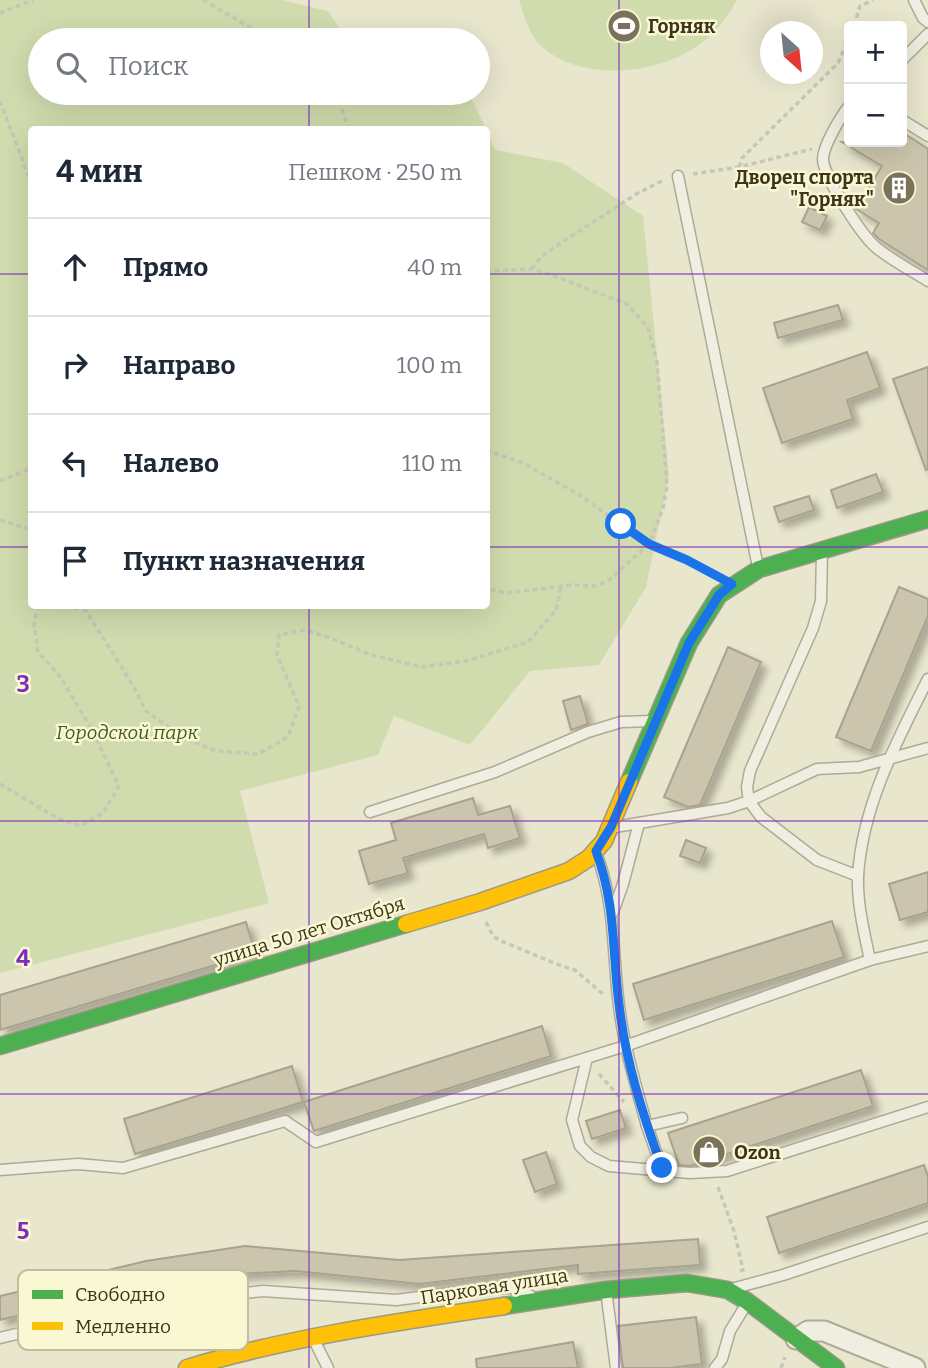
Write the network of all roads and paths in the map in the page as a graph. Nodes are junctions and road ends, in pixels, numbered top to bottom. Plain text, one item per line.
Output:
1 (33, 0) edge
2 (203, 0) edge
3 (873, 0) edge
4 (914, 0) edge
5 (0, 13) edge
6 (855, 21) edge
7 (928, 22) edge
8 (251, 28) edge
9 (928, 34) edge
10 (844, 49) edge
11 (907, 55) edge
12 (0, 102) edge
13 (340, 105) edge
14 (844, 115) edge
15 (907, 123) edge
16 (348, 126) edge
17 (928, 136) edge
18 (740, 167) dead end
19 (28, 175) edge
20 (678, 176) dead end
21 (490, 271) edge
22 (928, 281) edge
23 (490, 451) edge
24 (28, 470) edge
25 (0, 481) edge
26 (928, 519) edge
27 (0, 520) edge
28 (28, 529) edge
29 (649, 544) junction
30 (822, 550) junction
31 (759, 569) junction
32 (732, 584) junction
33 (561, 587) junction
34 (490, 590) edge
35 (37, 609) edge
36 (78, 609) edge
37 (928, 679) edge
38 (656, 721) junction
39 (928, 748) edge
40 (888, 760) junction
41 (0, 784) edge
42 (749, 801) junction
43 (370, 812) dead end
44 (639, 823) junction
45 (611, 827) junction
46 (596, 851) junction
47 (858, 876) junction
48 (480, 902) junction
49 (613, 913) junction
50 (928, 946) edge
51 (870, 960) junction
52 (618, 1002) junction
53 (0, 1046) edge
54 (625, 1046) junction
55 (587, 1058) junction
56 (928, 1107) edge
57 (682, 1118) dead end
58 (647, 1126) junction
59 (662, 1168) junction
60 (0, 1170) edge
61 (713, 1173) junction
62 (928, 1227) edge
63 (606, 1290) junction
64 (727, 1290) junction
65 (248, 1293) edge
66 (541, 1300) junction
67 (748, 1302) junction
68 (18, 1334) edge
69 (0, 1338) edge
70 (313, 1338) junction
71 (796, 1339) junction
72 (187, 1368) edge
73 (328, 1368) edge
74 (616, 1368) edge
75 (715, 1368) edge
76 (836, 1368) edge
77 (915, 1368) edge

1 - 5 path
2 - 8 path
3 - 6 path
4 - 7 lane
9 - 11 lane
10 - 18 path
12 - 19 path
13 - 16 path
14 - 22 lane
15 - 17 lane
20 - 31 lane
21 - 29 path
23 - 29 path
24 - 25 path
26 - 30 street, улица 50 лет Октября
27 - 28 path
29 - 32 path
29 - 33 path
30 - 31 street, улица 50 лет Октября
30 - 42 lane
31 - 32 street, улица 50 лет Октября
32 - 38 street, улица 50 лет Октября
33 - 34 path
33 - 36 path
35 - 41 path
37 - 40 lane
38 - 43 lane
38 - 45 street, улица 50 лет Октября
39 - 40 lane
40 - 42 lane
40 - 47 lane
42 - 44 lane
42 - 47 lane
44 - 45 lane
44 - 49 lane
45 - 46 street, улица 50 лет Октября
46 - 48 street, улица 50 лет Октября
46 - 49 lane
47 - 51 lane
48 - 52 path
48 - 53 street, улица 50 лет Октября
49 - 52 lane
50 - 51 lane
51 - 54 lane
52 - 54 lane
54 - 55 lane
54 - 58 lane
55 - 58 path
55 - 59 lane
55 - 60 lane
56 - 61 lane
57 - 58 lane
58 - 59 lane
59 - 61 lane
61 - 64 path
62 - 64 lane
63 - 64 street, Парковая улица
63 - 66 street, Парковая улица
63 - 74 lane
64 - 67 street, Парковая улица
65 - 66 lane
66 - 70 street, Парковая улица
67 - 71 street, Парковая улица
67 - 75 lane
68 - 69 lane
70 - 72 street, Парковая улица
70 - 73 lane
71 - 76 street, Парковая улица
71 - 77 street

